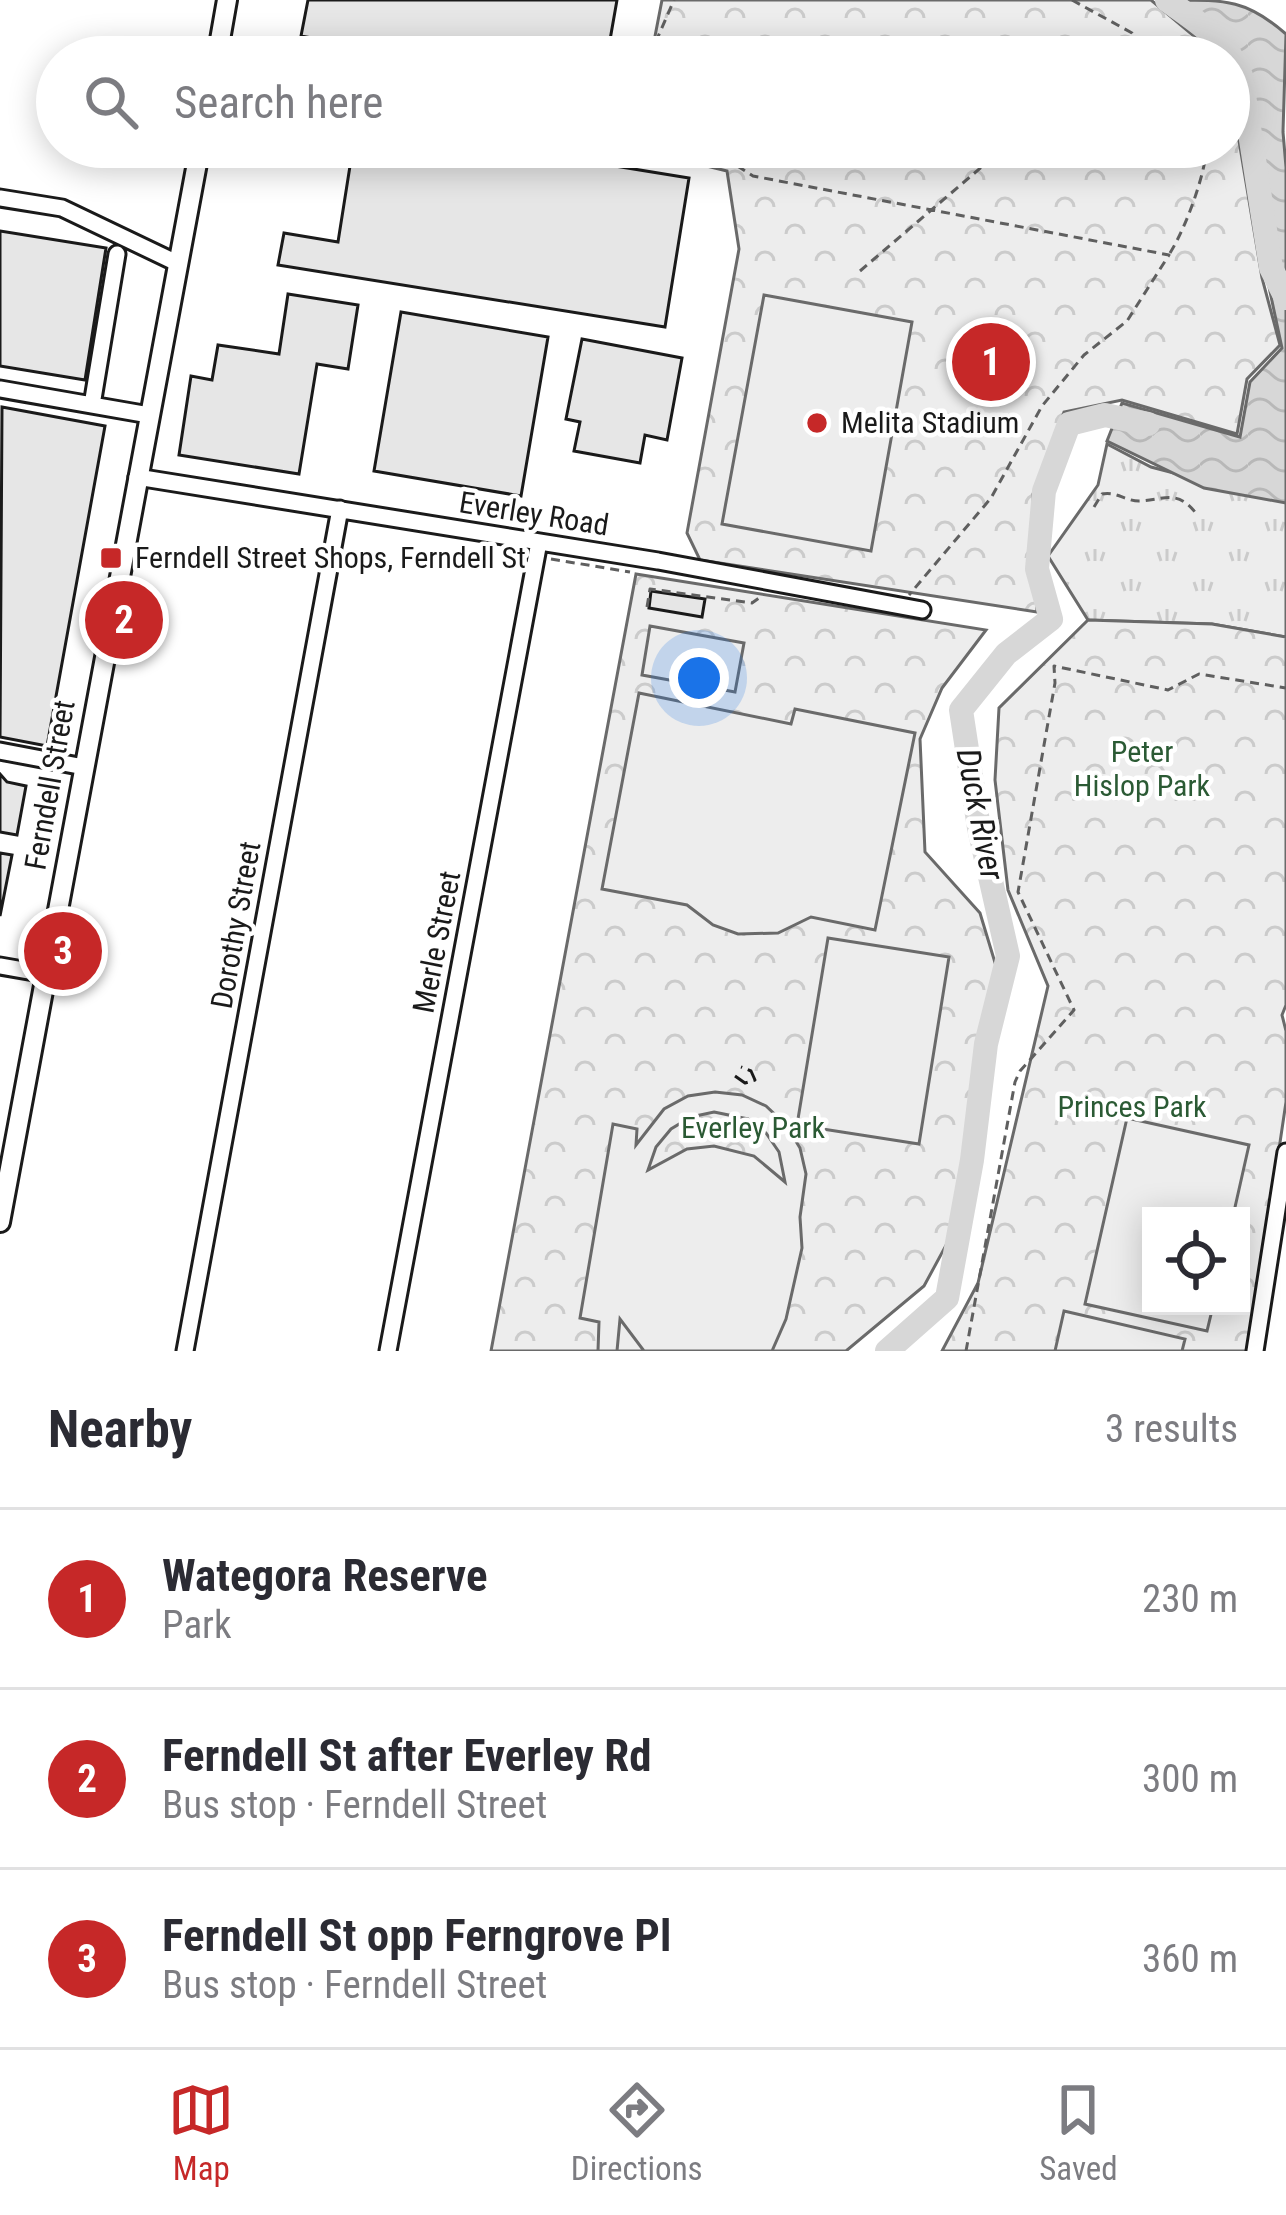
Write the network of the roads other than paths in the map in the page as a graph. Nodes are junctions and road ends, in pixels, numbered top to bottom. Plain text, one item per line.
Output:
1 (227, 0) edge
2 (221, 36) edge
3 (196, 168) edge
4 (0, 198) edge
5 (117, 254) dead end
6 (178, 264) junction
7 (0, 389) edge
8 (92, 405) junction
9 (149, 415) junction
10 (137, 477) junction
11 (340, 509) junction
12 (542, 550) junction
13 (922, 610) dead end
14 (0, 751) edge
15 (84, 767) junction
16 (0, 966) edge
17 (46, 974) junction
18 (1286, 1152) edge
19 (0, 1222) edge
20 (185, 1351) edge
21 (388, 1351) edge
22 (1256, 1351) edge

1 - 2 main road
3 - 6 main road, Ferndell Street
4 - 6 street
5 - 8 street
6 - 9 main road, Ferndell Street
7 - 8 street
8 - 9 street
9 - 10 main road, Ferndell Street
10 - 11 street, Everley Road
10 - 15 main road, Ferndell Street
11 - 12 street, Everley Road
11 - 20 street, Dorothy Street
12 - 13 street, Everley Road
12 - 21 street, Merle Street
14 - 15 street
15 - 17 main road, Ferndell Street
16 - 17 street
17 - 19 main road, Ferndell Street
18 - 22 street

